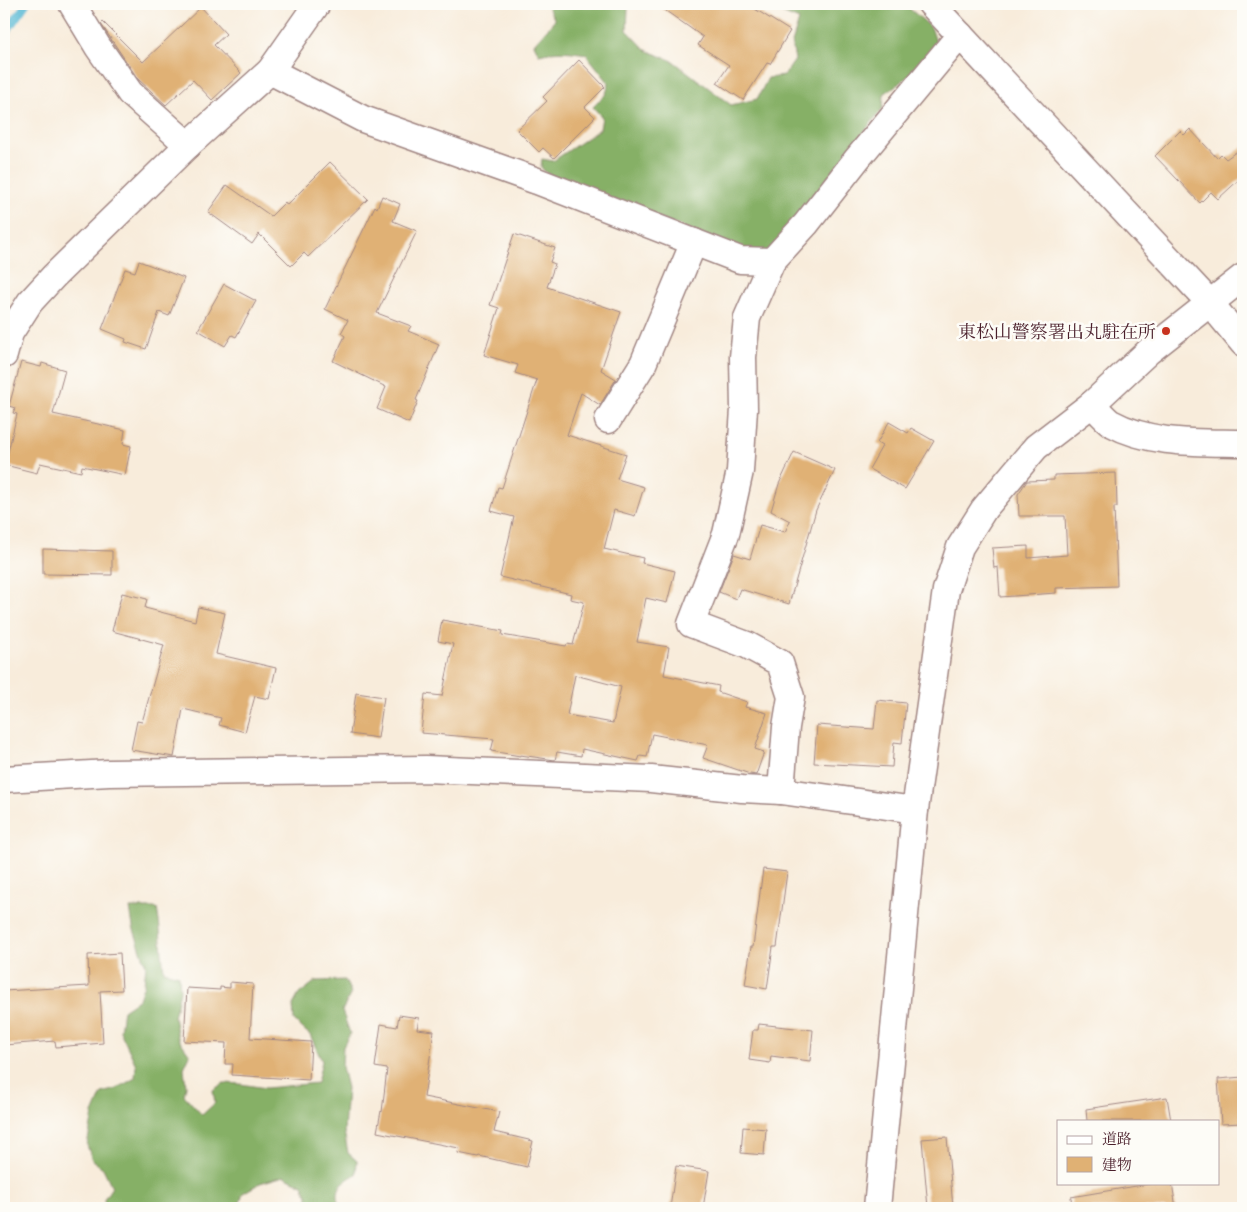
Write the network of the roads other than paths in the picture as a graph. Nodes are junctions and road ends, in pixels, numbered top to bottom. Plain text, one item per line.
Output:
1 (72, 4) edge
2 (316, 4) edge
3 (931, 4) edge
4 (960, 35) junction
5 (270, 71) junction
6 (188, 145) junction
7 (694, 242) junction
8 (772, 261) junction
9 (1243, 277) edge
10 (1210, 303) junction
11 (1243, 343) edge
12 (4, 355) edge
13 (1092, 404) junction
14 (608, 420) dead end
15 (1243, 443) edge
16 (4, 779) edge
17 (781, 791) junction
18 (915, 810) junction
19 (877, 1208) edge

1 - 6 street
2 - 5 street
3 - 4 street
4 - 8 street
4 - 10 street
5 - 6 street
5 - 7 street
6 - 12 street
7 - 8 street
7 - 14 street
8 - 17 street
9 - 10 street
10 - 11 street
10 - 13 street
13 - 15 street
13 - 18 street
16 - 17 street
17 - 18 street
18 - 19 street

